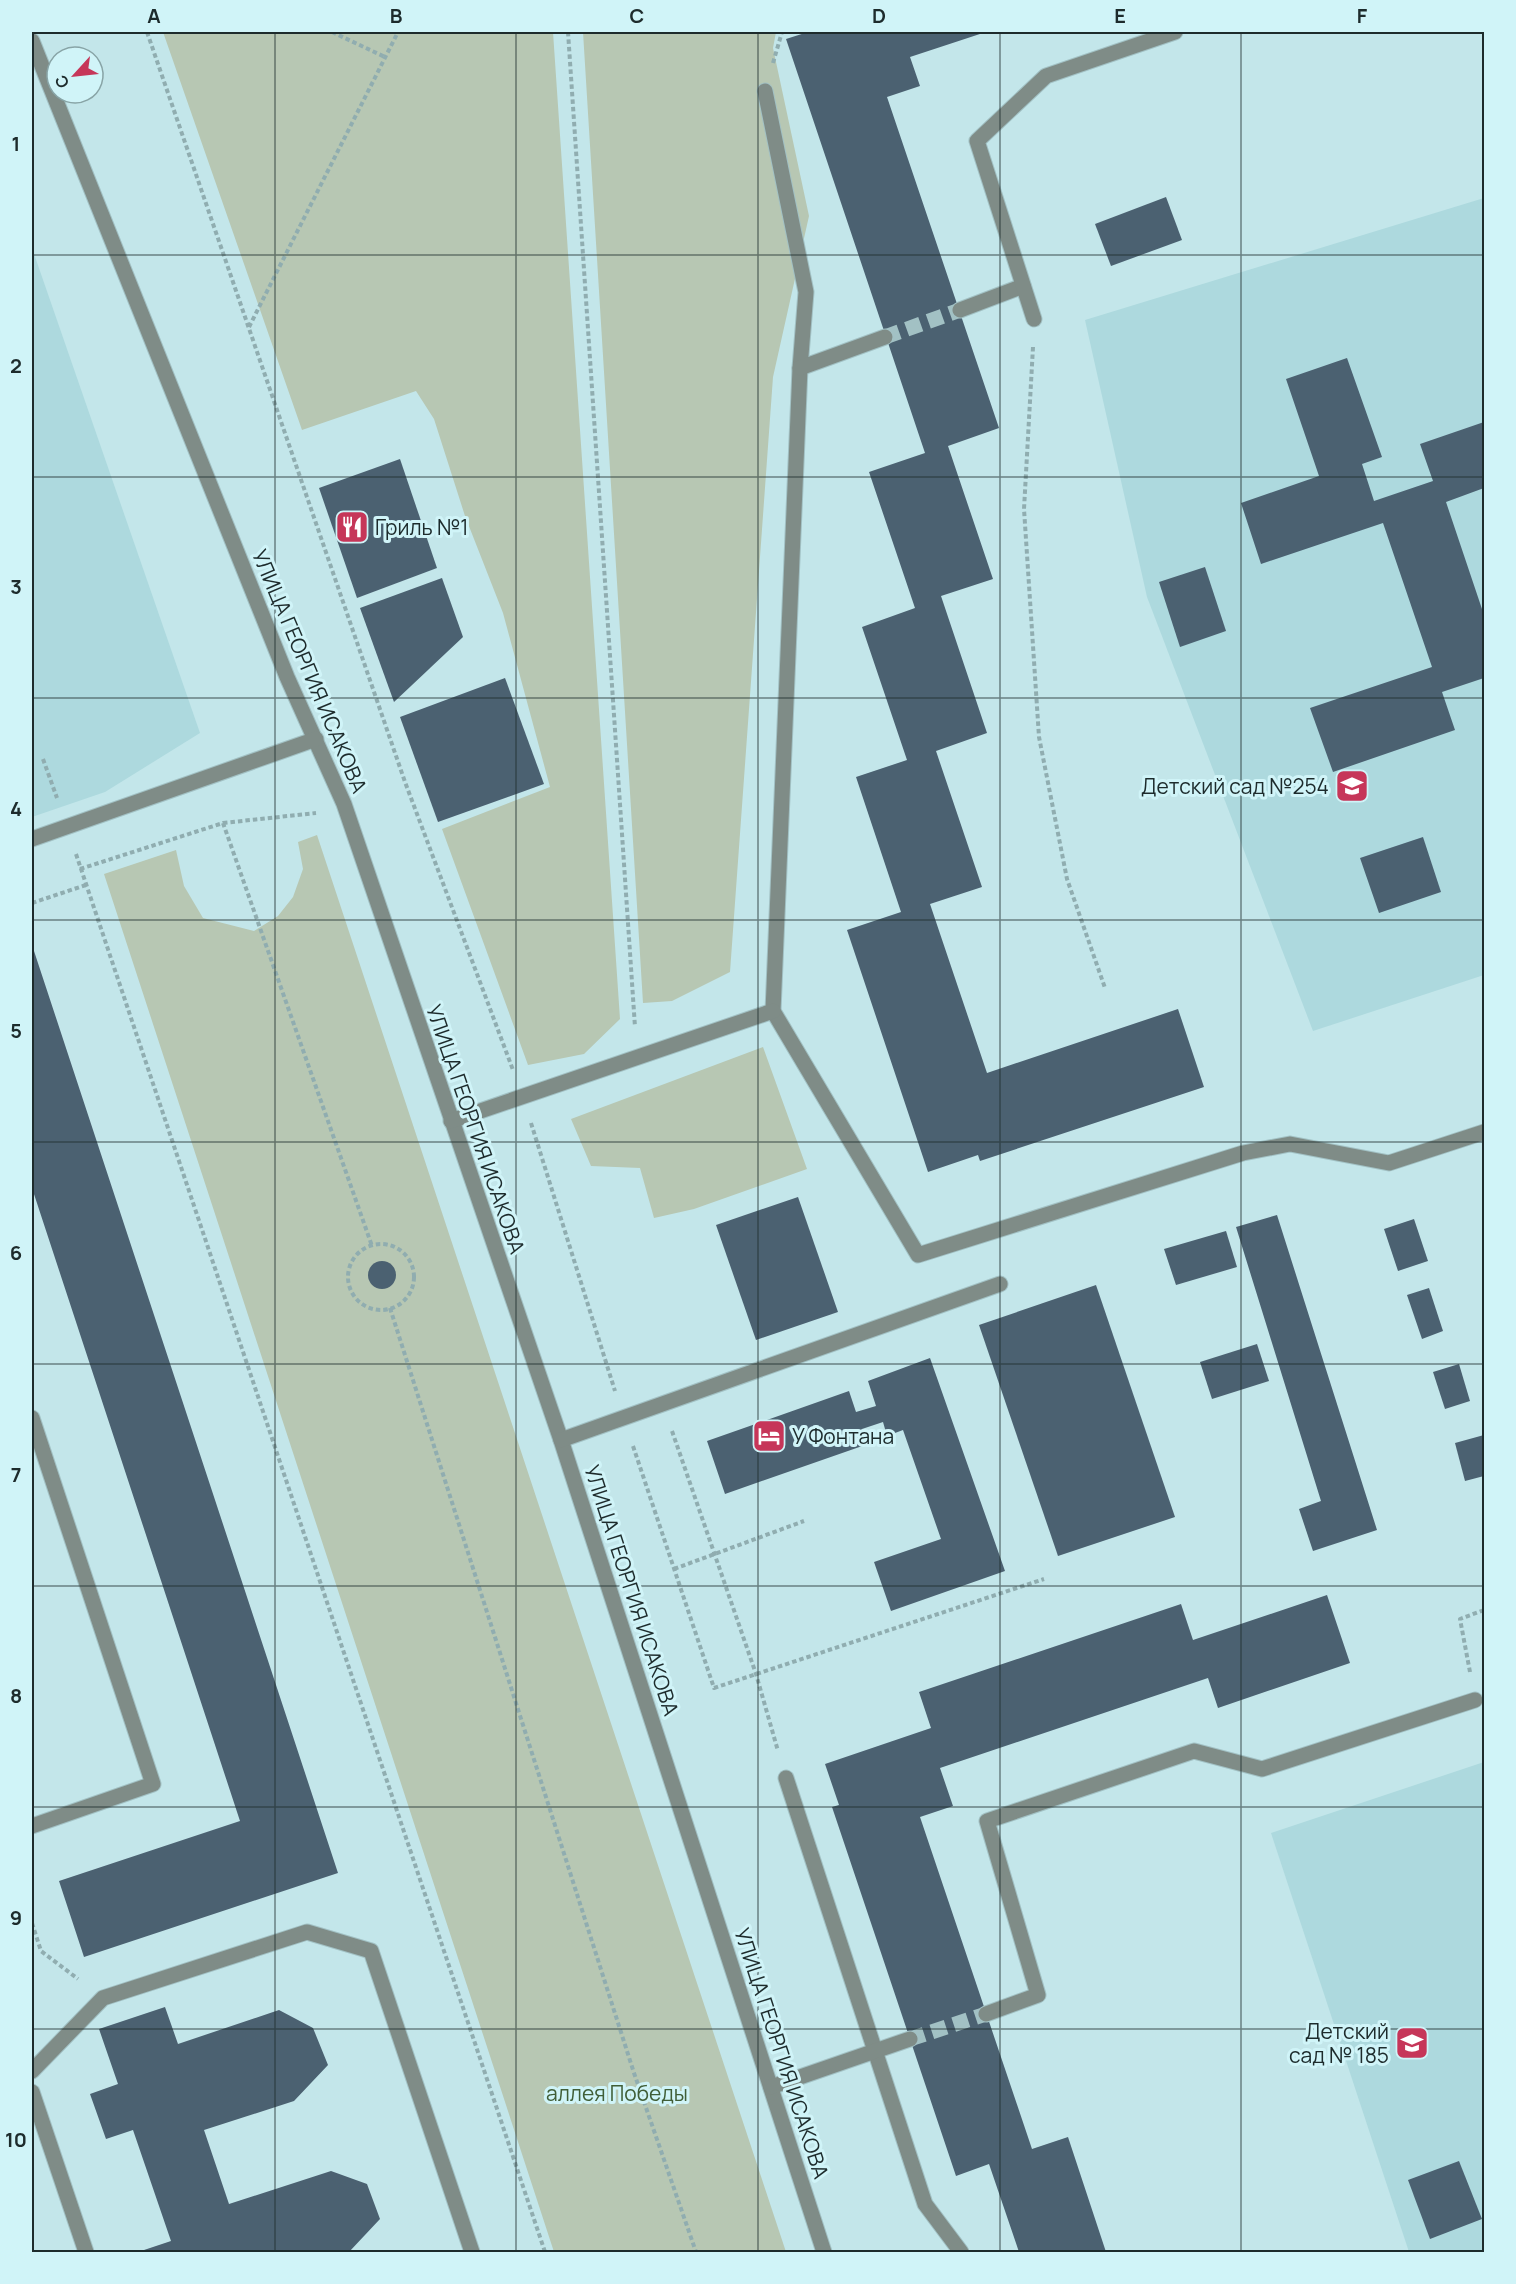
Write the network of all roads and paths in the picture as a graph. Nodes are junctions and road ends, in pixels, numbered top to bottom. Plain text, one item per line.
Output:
1 (147, 32) edge
2 (332, 32) edge
3 (398, 32) edge
4 (568, 32) edge
5 (1176, 32) edge
6 (32, 41) edge
7 (385, 57) junction
8 (765, 91) dead end
9 (1023, 286) junction
10 (960, 310) tunnel mouth
11 (1034, 319) joint
12 (249, 328) junction
13 (885, 337) tunnel mouth
14 (800, 368) junction
15 (316, 739) junction
16 (44, 759) dead end
17 (320, 813) dead end
18 (223, 823) junction
19 (67, 827) junction
20 (32, 839) edge
21 (80, 869) junction
22 (86, 885) junction
23 (32, 903) edge
24 (1105, 987) dead end
25 (773, 1011) junction
26 (637, 1058) junction
27 (523, 1097) junction
28 (451, 1122) junction
29 (1485, 1132) edge
30 (372, 1246) junction
31 (1000, 1284) dead end
32 (390, 1308) junction
33 (662, 1405) junction
34 (32, 1418) edge
35 (624, 1419) junction
36 (561, 1440) junction
37 (804, 1521) dead end
38 (715, 1554) junction
39 (674, 1569) junction
40 (1044, 1579) dead end
41 (1485, 1610) edge
42 (756, 1674) junction
43 (1475, 1700) joint
44 (786, 1778) joint
45 (32, 1826) edge
46 (32, 1923) edge
47 (103, 1998) junction
48 (986, 2014) tunnel mouth
49 (910, 2039) tunnel mouth
50 (876, 2051) junction
51 (32, 2071) edge
52 (771, 2087) junction
53 (32, 2092) edge
54 (86, 2253) edge
55 (472, 2253) edge
56 (544, 2253) edge
57 (696, 2253) edge
58 (824, 2253) edge
59 (961, 2253) edge

1 - 12 path
2 - 7 path
3 - 7 path
4 - 26 path
5 - 9 street
6 - 15 street, УЛИЦА ГЕОРГИЯ ИСАКОВА
7 - 12 path
8 - 14 street
9 - 10 street
9 - 11 street
11 - 24 path
12 - 27 path
13 - 14 street
14 - 25 street
15 - 19 street
15 - 28 street, УЛИЦА ГЕОРГИЯ ИСАКОВА
16 - 19 path
17 - 18 path
18 - 21 path
18 - 30 path
19 - 20 street
19 - 21 path
21 - 22 path
22 - 23 path
22 - 56 path
25 - 26 street
25 - 29 street
26 - 27 street
27 - 28 street
27 - 35 path
28 - 36 street, УЛИЦА ГЕОРГИЯ ИСАКОВА
30 - 32 path
30 - 32 path
31 - 33 street
32 - 57 path
33 - 35 street
33 - 38 path
34 - 45 street
35 - 36 street
35 - 39 path
36 - 52 street, УЛИЦА ГЕОРГИЯ ИСАКОВА
37 - 38 path
38 - 39 path
38 - 42 path
39 - 42 path
40 - 42 path
41 - 43 path
42 - 44 path
43 - 48 street
44 - 50 street
46 - 47 path
47 - 51 street
47 - 55 street
49 - 50 street
50 - 52 street
50 - 59 street
52 - 58 street, УЛИЦА ГЕОРГИЯ ИСАКОВА
53 - 54 street

